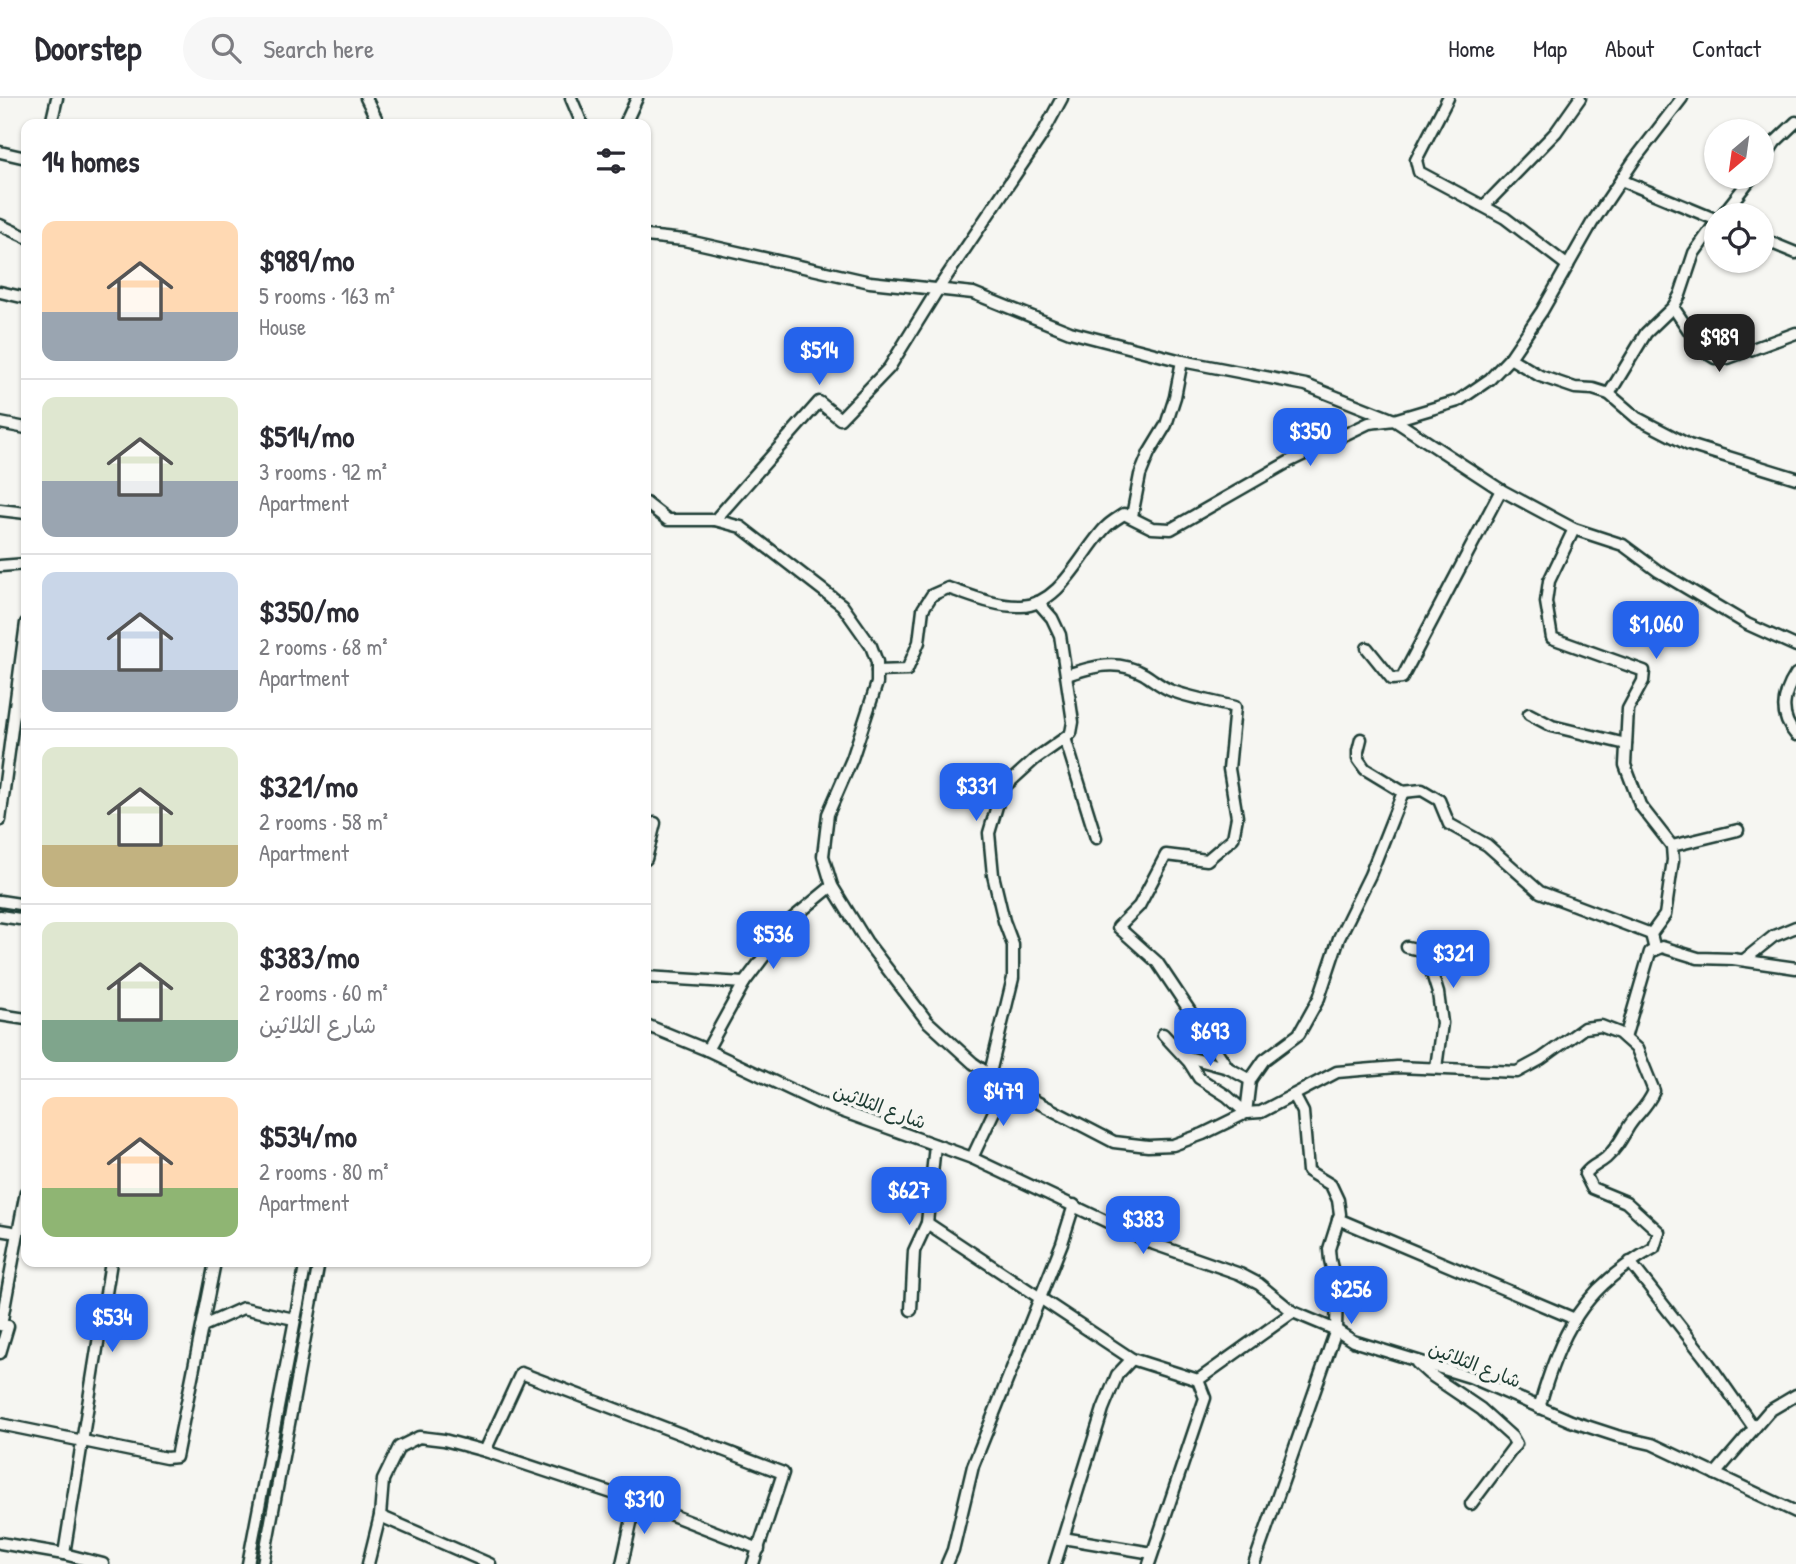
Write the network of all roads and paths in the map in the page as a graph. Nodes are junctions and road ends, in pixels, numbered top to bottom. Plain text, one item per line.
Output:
1 (57, 98) edge
2 (366, 98) edge
3 (571, 98) edge
4 (637, 98) edge
5 (1062, 98) edge
6 (1448, 98) edge
7 (1580, 98) edge
8 (1682, 98) edge
9 (52, 119) edge
10 (376, 119) edge
11 (580, 119) edge
12 (627, 119) edge
13 (1796, 122) edge
14 (1774, 144) edge
15 (0, 152) edge
16 (21, 157) edge
17 (1621, 180) junction
18 (1743, 189) edge
19 (1731, 203) edge
20 (1485, 205) junction
21 (1704, 215) edge
22 (0, 225) edge
23 (21, 235) edge
24 (651, 237) edge
25 (1704, 239) edge
26 (1774, 244) edge
27 (1796, 253) edge
28 (1568, 266) junction
29 (938, 289) junction
30 (0, 292) edge
31 (21, 297) edge
32 (1673, 307) junction
33 (1796, 333) edge
34 (1510, 358) junction
35 (1182, 361) junction
36 (1609, 394) junction
37 (1394, 420) junction
38 (0, 423) edge
39 (21, 427) edge
40 (1795, 476) edge
41 (1501, 490) junction
42 (651, 507) edge
43 (0, 510) edge
44 (21, 512) edge
45 (1132, 516) junction
46 (715, 520) junction
47 (1574, 529) junction
48 (21, 565) edge
49 (0, 566) edge
50 (1038, 602) junction
51 (1796, 646) edge
52 (1367, 648) dead end
53 (21, 659) edge
54 (877, 671) junction
55 (1796, 674) edge
56 (1067, 675) junction
57 (1530, 714) dead end
58 (1796, 735) edge
59 (1065, 738) junction
60 (1362, 739) dead end
61 (1626, 744) junction
62 (1404, 792) junction
63 (1, 805) edge
64 (0, 820) edge
65 (655, 823) dead end
66 (1738, 830) dead end
67 (1096, 838) dead end
68 (651, 839) edge
69 (1672, 846) junction
70 (832, 886) junction
71 (0, 901) edge
72 (21, 904) edge
73 (0, 916) edge
74 (21, 918) edge
75 (1796, 927) edge
76 (1651, 933) junction
77 (1407, 947) dead end
78 (1655, 950) junction
79 (1744, 960) junction
80 (1796, 968) edge
81 (651, 976) edge
82 (744, 983) junction
83 (0, 1015) edge
84 (21, 1018) edge
85 (651, 1028) edge
86 (1163, 1034) dead end
87 (1625, 1038) junction
88 (707, 1050) junction
89 (1184, 1056) junction
90 (1228, 1068) junction
91 (1436, 1068) junction
92 (990, 1073) junction
93 (1250, 1080) junction
94 (1006, 1086) junction
95 (1294, 1095) junction
96 (1246, 1113) junction
97 (935, 1144) junction
98 (972, 1158) junction
99 (1074, 1205) junction
100 (21, 1218) edge
101 (1338, 1219) junction
102 (927, 1223) junction
103 (0, 1230) edge
104 (18, 1233) junction
105 (1630, 1262) junction
106 (110, 1267) edge
107 (214, 1267) edge
108 (305, 1267) edge
109 (318, 1267) edge
110 (1041, 1298) junction
111 (911, 1310) dead end
112 (1293, 1312) junction
113 (294, 1319) junction
114 (1576, 1319) junction
115 (1, 1325) edge
116 (203, 1326) junction
117 (1336, 1330) junction
118 (0, 1353) edge
119 (1132, 1359) junction
120 (1415, 1360) junction
121 (1198, 1380) junction
122 (1796, 1395) edge
123 (1539, 1408) junction
124 (0, 1424) edge
125 (1754, 1428) junction
126 (83, 1441) junction
127 (485, 1451) junction
128 (1716, 1474) junction
129 (636, 1501) junction
130 (1471, 1504) dead end
131 (1796, 1512) edge
132 (380, 1516) junction
133 (1063, 1538) junction
134 (0, 1543) edge
135 (759, 1549) junction
136 (1152, 1553) junction
137 (64, 1554) junction
138 (103, 1564) edge
139 (248, 1564) edge
140 (263, 1564) edge
141 (368, 1564) edge
142 (491, 1564) edge
143 (622, 1564) edge
144 (754, 1564) edge
145 (947, 1564) edge
146 (1055, 1564) edge
147 (1149, 1564) edge
148 (1254, 1564) edge

1 - 9 street
2 - 10 street
3 - 11 street
4 - 12 street
5 - 29 street
6 - 20 street
7 - 20 street
8 - 17 street
13 - 14 street
15 - 16 street
17 - 21 street
17 - 28 street
18 - 19 street
20 - 28 street
22 - 23 street
24 - 29 street
25 - 32 street
26 - 27 street
28 - 34 street
29 - 35 street
29 - 46 street
30 - 31 street
32 - 33 street
32 - 36 street
34 - 36 street
34 - 37 street
35 - 37 street
35 - 45 street
36 - 40 street
37 - 41 street
37 - 45 street
38 - 39 street
41 - 47 street
41 - 52 street
42 - 46 street
43 - 44 street
45 - 50 street
46 - 54 street
47 - 51 street
47 - 61 street
48 - 49 street
50 - 54 street
50 - 56 street
53 - 63 street
54 - 70 street
55 - 58 street
56 - 59 street
56 - 90 street
57 - 61 street
59 - 67 street
59 - 92 street
60 - 62 street
61 - 69 street
62 - 76 street
62 - 93 street
63 - 64 street
65 - 68 street
66 - 69 street
69 - 76 street
70 - 82 street
70 - 92 street
71 - 72 street
73 - 74 street
75 - 79 street
76 - 78 street
77 - 91 street
78 - 79 street
78 - 87 street
79 - 80 street
81 - 82 street
82 - 88 street
83 - 84 street
85 - 88 street, شارع الثلاثين
86 - 89 street
87 - 91 street
87 - 105 street
88 - 97 street, شارع الثلاثين
89 - 90 street
89 - 96 street
90 - 93 street
91 - 95 street
92 - 94 street
93 - 96 street
94 - 96 street
94 - 98 street
95 - 96 street
95 - 101 street
97 - 98 street, شارع الثلاثين
97 - 102 street
98 - 99 street, شارع الثلاثين
99 - 110 street
99 - 112 street, شارع الثلاثين
100 - 104 street
101 - 114 street
101 - 117 street
102 - 110 street
102 - 111 street
103 - 104 street
104 - 115 street
105 - 114 street
105 - 125 street
106 - 126 street
107 - 116 street
108 - 113 street
109 - 140 street
110 - 119 street
110 - 145 street
112 - 117 street, شارع الثلاثين
112 - 121 street
113 - 116 street
113 - 139 street
114 - 123 street
115 - 118 street
116 - 126 street
117 - 120 street, شارع الثلاثين
117 - 148 street
119 - 121 street
119 - 133 street
120 - 123 street, شارع الثلاثين
120 - 130 street
121 - 136 street
122 - 125 street
123 - 128 street, شارع الثلاثين
124 - 126 street
125 - 128 street
126 - 137 street
127 - 129 street
127 - 132 street
127 - 135 street
128 - 131 street, شارع الثلاثين
129 - 135 street
129 - 143 street
132 - 141 street
132 - 142 street
133 - 136 street
133 - 146 street
134 - 137 street
135 - 144 street
136 - 147 street
137 - 138 street

